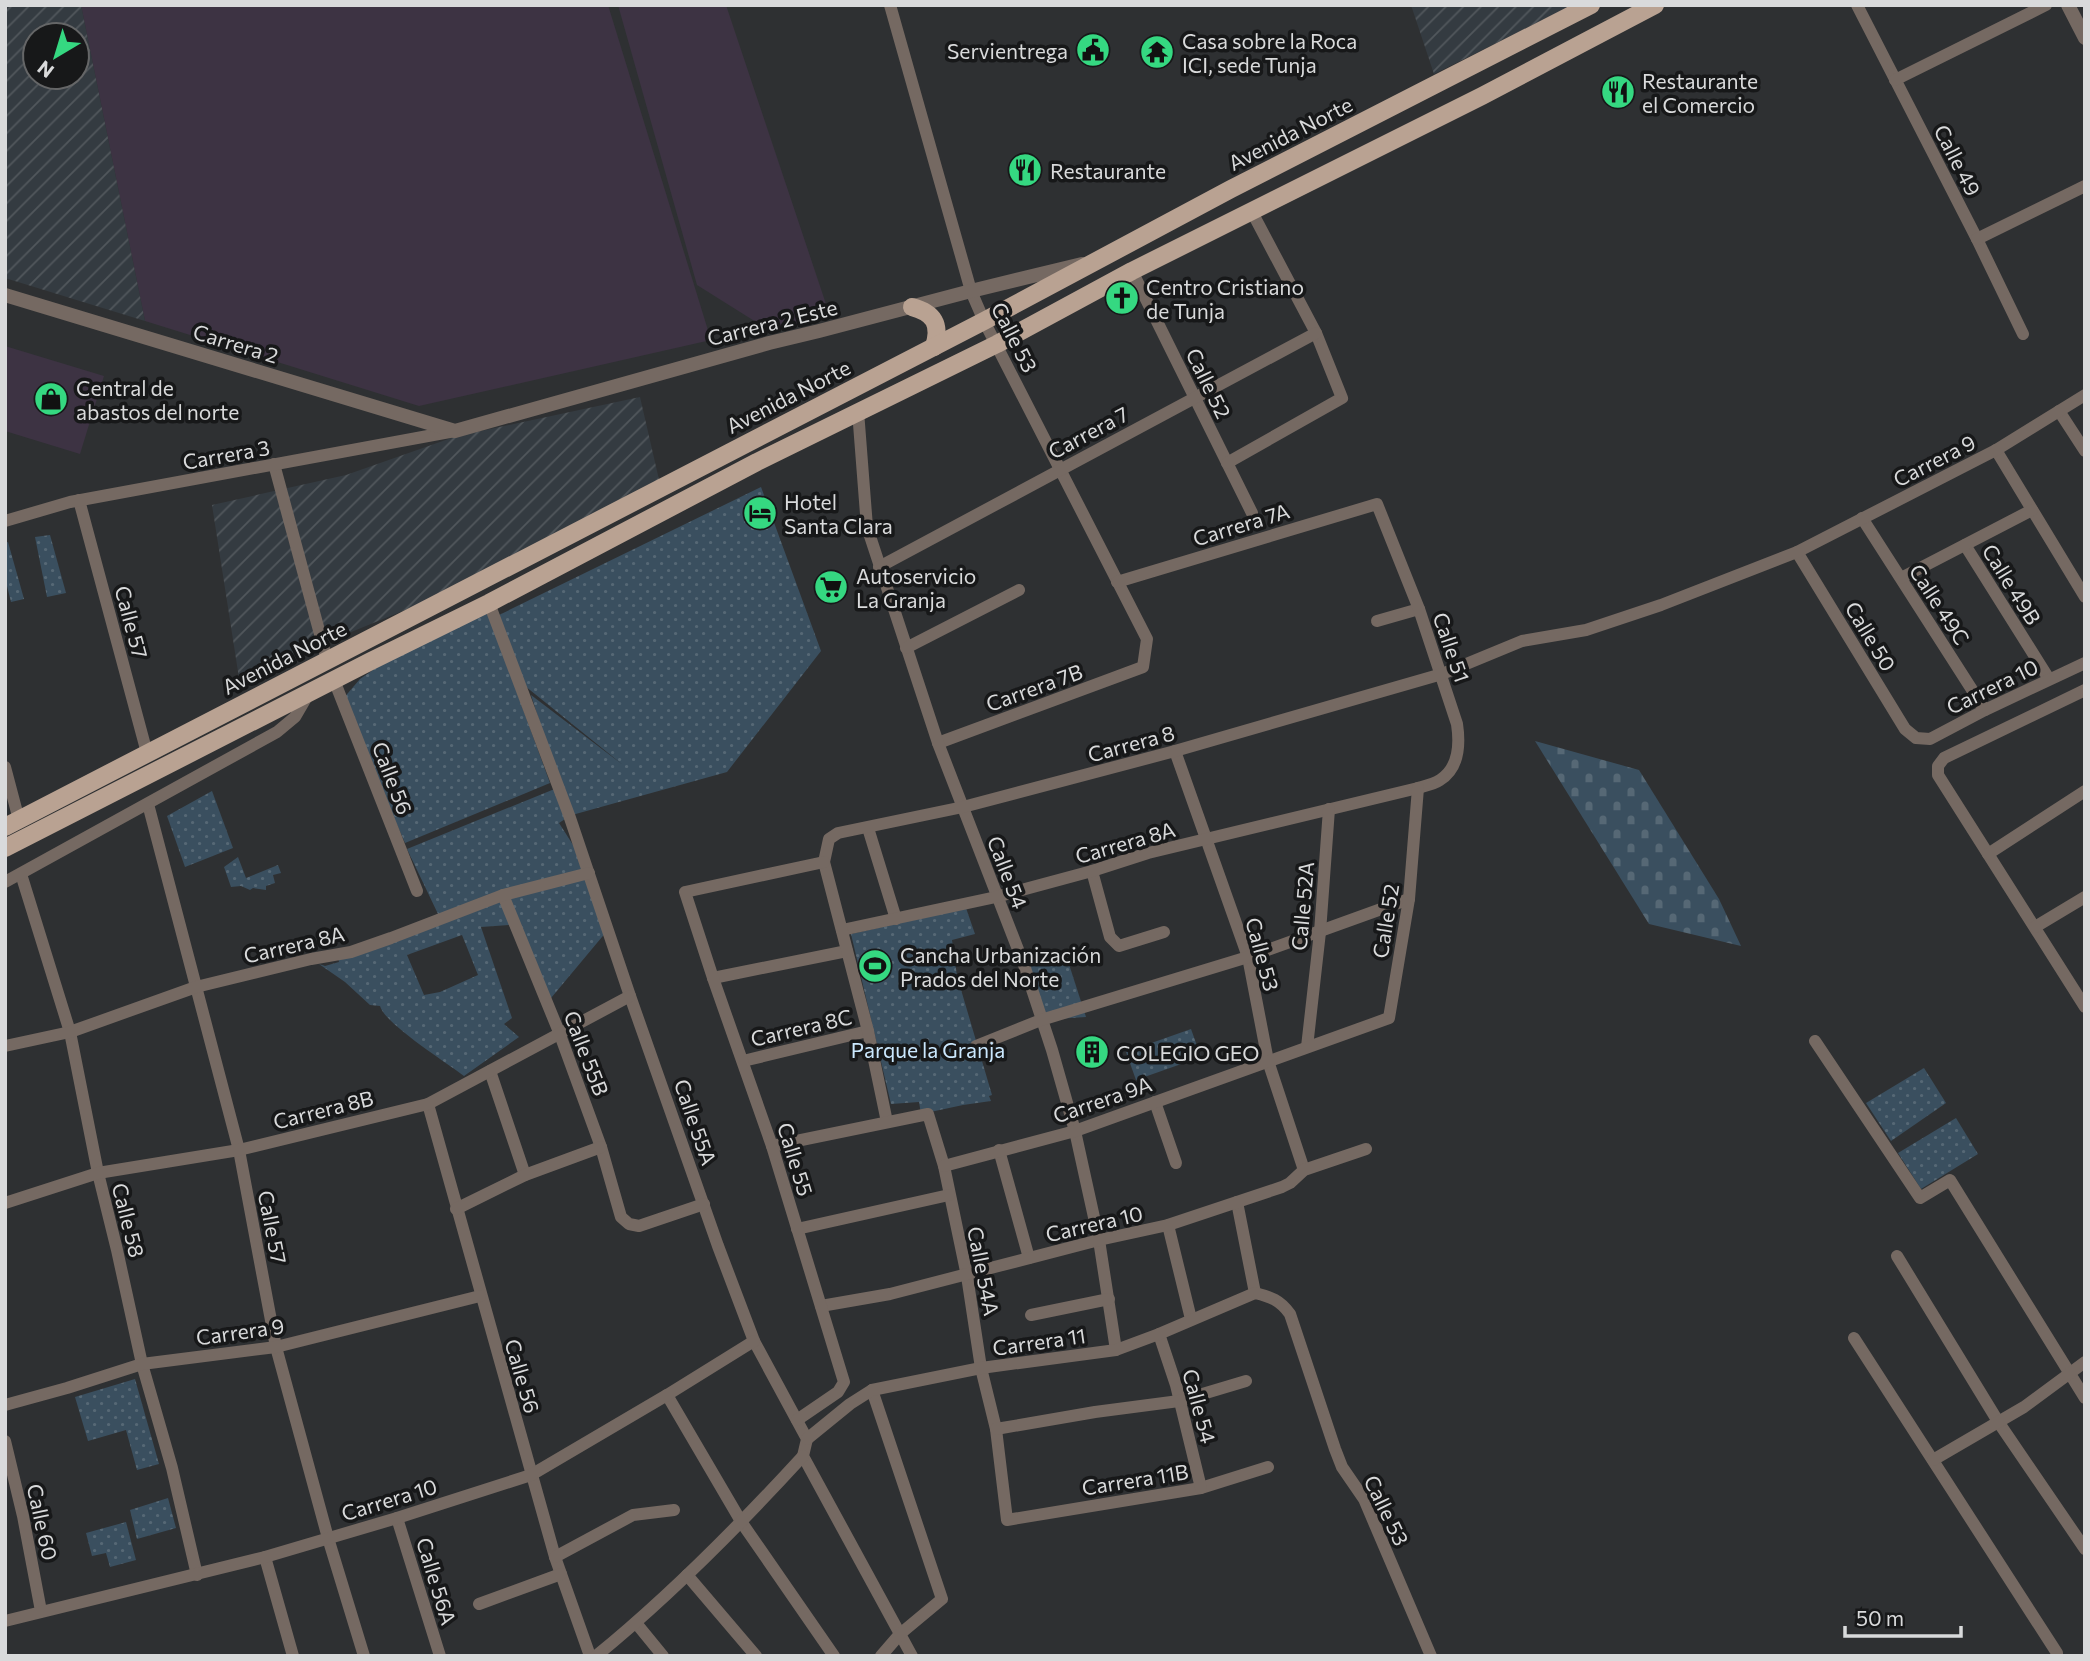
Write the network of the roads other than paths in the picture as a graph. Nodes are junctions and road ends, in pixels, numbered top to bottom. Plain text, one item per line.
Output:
1 (890, 5) edge
2 (1591, 5) edge
3 (1655, 5) edge
4 (1857, 5) edge
5 (2046, 5) edge
6 (2068, 5) edge
7 (2085, 38) edge
8 (1895, 80) junction
9 (2085, 186) edge
10 (1252, 212) junction
11 (1977, 239) junction
12 (1102, 260) junction
13 (1132, 271) junction
14 (971, 291) junction
15 (5, 295) edge
16 (912, 307) junction
17 (984, 321) junction
18 (1316, 333) junction
19 (2023, 334) dead end
20 (996, 344) junction
21 (933, 346) junction
22 (2085, 396) edge
23 (1194, 397) junction
24 (858, 411) junction
25 (2059, 411) junction
26 (456, 431) junction
27 (1996, 450) junction
28 (2085, 451) edge
29 (1227, 463) junction
30 (274, 464) junction
31 (1059, 470) junction
32 (79, 500) junction
33 (1377, 504) joint
34 (2032, 510) junction
35 (1252, 513) dead end
36 (1863, 518) junction
37 (5, 521) edge
38 (1965, 545) junction
39 (1797, 551) junction
40 (879, 568) junction
41 (1901, 578) junction
42 (1117, 582) junction
43 (1018, 590) dead end
44 (2085, 597) edge
45 (489, 603) junction
46 (1419, 609) junction
47 (1377, 621) dead end
48 (906, 648) junction
49 (327, 660) junction
50 (2085, 663) edge
51 (1143, 667) joint
52 (1442, 674) junction
53 (334, 680) junction
54 (2049, 680) junction
55 (2085, 690) edge
56 (309, 692) junction
57 (1985, 710) junction
58 (1916, 738) joint
59 (938, 743) junction
60 (1175, 751) junction
61 (147, 753) junction
62 (5, 767) edge
63 (1418, 788) junction
64 (2085, 791) edge
65 (148, 804) junction
66 (962, 807) junction
67 (1328, 809) junction
68 (12, 823) edge
69 (867, 828) junction
70 (1206, 840) junction
71 (5, 848) edge
72 (1988, 854) junction
73 (824, 862) junction
74 (1092, 871) junction
75 (589, 873) junction
76 (22, 874) junction
77 (5, 882) edge
78 (417, 891) dead end
79 (503, 895) junction
80 (996, 897) junction
81 (2085, 897) edge
82 (1409, 899) junction
83 (896, 919) junction
84 (2035, 927) junction
85 (842, 930) junction
86 (1164, 932) dead end
87 (1320, 932) junction
88 (847, 951) junction
89 (1248, 957) junction
90 (713, 978) junction
91 (196, 987) junction
92 (2081, 992) edge
93 (630, 996) junction
94 (2085, 1007) edge
95 (1389, 1018) joint
96 (1041, 1020) junction
97 (868, 1031) junction
98 (70, 1032) junction
99 (559, 1032) junction
100 (1815, 1041) dead end
101 (5, 1046) edge
102 (976, 1046) dead end
103 (1307, 1047) junction
104 (743, 1061) junction
105 (1268, 1061) junction
106 (490, 1071) junction
107 (1155, 1102) junction
108 (428, 1104) junction
109 (887, 1122) junction
110 (1075, 1131) junction
111 (772, 1146) junction
112 (601, 1147) junction
113 (1366, 1149) dead end
114 (239, 1150) junction
115 (999, 1150) junction
116 (1176, 1163) dead end
117 (944, 1166) junction
118 (1304, 1170) junction
119 (98, 1173) junction
120 (525, 1175) junction
121 (949, 1195) junction
122 (1237, 1202) junction
123 (5, 1203) edge
124 (704, 1204) junction
125 (456, 1209) junction
126 (1168, 1225) junction
127 (797, 1229) junction
128 (1099, 1240) junction
129 (1898, 1256) dead end
130 (1029, 1258) junction
131 (967, 1276) junction
132 (1255, 1293) junction
133 (480, 1296) junction
134 (1109, 1299) junction
135 (821, 1306) junction
136 (1031, 1315) dead end
137 (1191, 1319) junction
138 (1159, 1334) junction
139 (1854, 1338) dead end
140 (754, 1340) junction
141 (276, 1347) junction
142 (1116, 1350) junction
143 (2085, 1362) edge
144 (142, 1364) junction
145 (981, 1368) junction
146 (2069, 1373) junction
147 (1246, 1381) dead end
148 (872, 1390) junction
149 (667, 1395) junction
150 (2085, 1398) edge
151 (1179, 1401) junction
152 (5, 1405) edge
153 (797, 1420) junction
154 (1999, 1423) junction
155 (996, 1429) junction
156 (807, 1439) junction
157 (5, 1441) edge
158 (803, 1456) junction
159 (1933, 1460) junction
160 (1268, 1468) dead end
161 (531, 1475) junction
162 (1201, 1488) junction
163 (674, 1510) dead end
164 (397, 1518) junction
165 (1007, 1520) joint
166 (742, 1523) junction
167 (328, 1538) junction
168 (2085, 1549) edge
169 (265, 1557) junction
170 (555, 1557) junction
171 (561, 1574) junction
172 (198, 1575) junction
173 (687, 1576) junction
174 (479, 1604) dead end
175 (41, 1611) junction
176 (5, 1621) edge
177 (636, 1623) junction
178 (900, 1634) junction
179 (2057, 1653) dead end
180 (293, 1656) edge
181 (365, 1656) edge
182 (440, 1656) edge
183 (590, 1656) edge
184 (596, 1656) edge
185 (663, 1656) edge
186 (756, 1656) edge
187 (834, 1656) edge
188 (881, 1656) edge
189 (912, 1656) edge
190 (1431, 1656) edge

1 - 14 street, Calle 53
2 - 12 main road, Avenida Norte
3 - 10 main road, Avenida Norte
4 - 8 street, Calle 49
5 - 8 street
6 - 7 street
8 - 11 street, Calle 49
9 - 11 street
10 - 13 main road, Avenida Norte
10 - 18 street
11 - 19 street, Calle 49
12 - 14 street, Carrera 2 Este
12 - 17 main road, Avenida Norte
13 - 20 main road, Avenida Norte
13 - 23 street, Calle 52
14 - 16 street, Carrera 2 Este
14 - 17 street, Calle 53
15 - 26 street, Carrera 2
16 - 21 main road
16 - 26 street, Carrera 2 Este
17 - 20 street, Calle 53
17 - 21 main road, Avenida Norte
18 - 23 street, Carrera 7
18 - 29 street
20 - 24 main road, Avenida Norte
20 - 31 street, Calle 53
21 - 49 main road, Avenida Norte
22 - 25 street, Carrera 9
23 - 29 street, Calle 52
23 - 31 street, Carrera 7
24 - 40 street, Calle 54
24 - 45 main road, Avenida Norte
25 - 27 street, Carrera 9
25 - 28 street
26 - 30 street, Carrera 3
27 - 34 street
27 - 36 street, Carrera 9
29 - 35 street, Calle 52
30 - 32 street, Carrera 3
30 - 49 street
31 - 40 street, Carrera 7
31 - 42 street, Calle 53
32 - 37 street, Carrera 3
32 - 61 street, Calle 57
33 - 42 street, Carrera 7A
33 - 46 street, Calle 51
34 - 38 street
34 - 44 street
36 - 39 street, Carrera 9
36 - 41 street, Calle 49C
38 - 41 street
38 - 54 street, Calle 49B
39 - 52 street, Carrera 8
39 - 58 street, Calle 50
40 - 48 street, Calle 54
41 - 57 street, Calle 49C
42 - 51 street, Calle 53
43 - 48 street
45 - 53 main road, Avenida Norte
45 - 75 street, Calle 55A
46 - 47 street
46 - 52 street, Calle 51
48 - 59 street, Calle 54
49 - 61 main road, Avenida Norte
50 - 54 street, Carrera 10
51 - 59 street, Carrera 7B
52 - 60 street, Carrera 8
52 - 63 street, Calle 51
53 - 56 main road, Avenida Norte
53 - 78 street, Calle 56
54 - 57 street, Carrera 10
55 - 72 street
56 - 65 street, Avenida Norte
56 - 71 main road, Avenida Norte
57 - 58 street, Carrera 10
59 - 66 street, Calle 54
60 - 66 street, Carrera 8
60 - 70 street, Calle 53
61 - 68 main road, Avenida Norte
62 - 68 street
63 - 67 street, Carrera 8A
63 - 82 street, Calle 52
64 - 72 street
65 - 76 street, Avenida Norte
65 - 91 street, Calle 57
66 - 69 street, Carrera 8
66 - 80 street, Calle 54
67 - 70 street, Carrera 8A
67 - 87 street, Calle 52A
69 - 73 street, Carrera 8
69 - 83 street
70 - 74 street, Carrera 8A
70 - 89 street, Calle 53
72 - 84 street
73 - 85 street
73 - 90 street, Calle 55
74 - 80 street, Carrera 8A
74 - 86 street
75 - 79 street, Carrera 8A
75 - 93 street, Calle 55A
76 - 77 street, Avenida Norte
76 - 98 street, Calle 58
79 - 91 street, Carrera 8A
79 - 99 street, Calle 55B
80 - 83 street, Carrera 8A
80 - 96 street, Calle 54
81 - 84 street
82 - 87 street
82 - 95 street, Calle 52
83 - 85 street, Carrera 8A
84 - 92 street
85 - 88 street
87 - 89 street
87 - 103 street, Calle 52A
88 - 90 street
88 - 97 street
89 - 96 street
89 - 105 street, Calle 53
90 - 104 street, Calle 55
91 - 98 street, Carrera 8A
91 - 114 street, Calle 57
92 - 94 street
93 - 99 street, Carrera 8B
93 - 124 street, Calle 55A
95 - 103 street, Carrera 9A
96 - 102 street
96 - 110 street, Calle 54
97 - 104 street, Carrera 8C
97 - 109 street
98 - 101 street, Carrera 8A
98 - 119 street, Calle 58
99 - 106 street, Carrera 8B
99 - 112 street, Calle 55B
100 - 146 street
103 - 105 street, Carrera 9A
104 - 111 street, Calle 55
105 - 107 street, Carrera 9A
105 - 118 street, Calle 53
106 - 108 street, Carrera 8B
106 - 120 street
107 - 110 street, Carrera 9A
107 - 116 street
108 - 114 street, Carrera 8B
108 - 125 street, Calle 56
109 - 111 street
109 - 117 street, Calle 54A
110 - 115 street, Carrera 9A
110 - 128 street, Calle 54
111 - 127 street, Calle 55
112 - 120 street
112 - 124 street, Calle 55B
113 - 118 street, Carrera 10
114 - 119 street, Carrera 8B
114 - 141 street, Calle 57
115 - 117 street, Carrera 9A
115 - 130 street
117 - 121 street, Calle 54A
118 - 122 street, Carrera 10
119 - 123 street, Carrera 8B
119 - 144 street, Calle 58
120 - 125 street
121 - 127 street
121 - 131 street, Calle 54A
122 - 126 street, Carrera 10
122 - 132 street
124 - 140 street, Calle 55A
125 - 133 street, Calle 56
126 - 128 street, Carrera 10
126 - 137 street
127 - 135 street, Calle 55
128 - 130 street, Carrera 10
128 - 134 street, Calle 54
129 - 154 street
130 - 131 street, Carrera 10
131 - 135 street, Carrera 10
131 - 145 street, Calle 54A
132 - 137 street, Carrera 11
132 - 190 street, Calle 53
133 - 141 street, Carrera 9
133 - 161 street, Calle 56
134 - 136 street
134 - 142 street, Calle 54
135 - 153 street, Calle 55
137 - 138 street, Carrera 11
138 - 142 street, Carrera 11
138 - 151 street, Calle 54
139 - 159 street
140 - 149 street, Carrera 10
140 - 153 street, Calle 55A
141 - 144 street, Carrera 9
141 - 167 street, Calle 57
142 - 145 street, Carrera 11
143 - 146 street
144 - 152 street, Carrera 9
144 - 172 street, Calle 58
145 - 148 street, Carrera 11
145 - 155 street, Calle 54A
146 - 150 street
146 - 154 street
147 - 151 street
148 - 156 street, Carrera 11
148 - 178 street
149 - 161 street, Carrera 10
149 - 166 street
151 - 155 street
151 - 162 street, Calle 54
153 - 156 street, Calle 55A
154 - 159 street
154 - 168 street
155 - 165 street, Calle 54A
156 - 158 street
157 - 175 street, Calle 60
158 - 166 street
158 - 178 street
159 - 179 street
160 - 162 street, Carrera 11B
161 - 164 street, Carrera 10
161 - 170 street, Calle 56
162 - 165 street, Carrera 11B
163 - 170 street
164 - 167 street, Carrera 10
164 - 182 street, Calle 56A
166 - 173 street
166 - 187 street
167 - 169 street, Carrera 10
167 - 181 street, Calle 57
169 - 172 street, Carrera 10
169 - 180 street
170 - 171 street, Calle 56
171 - 174 street
171 - 183 street, Calle 56
172 - 175 street, Carrera 10
173 - 177 street
173 - 186 street
175 - 176 street, Carrera 10
177 - 184 street
177 - 185 street
178 - 188 street
178 - 189 street

